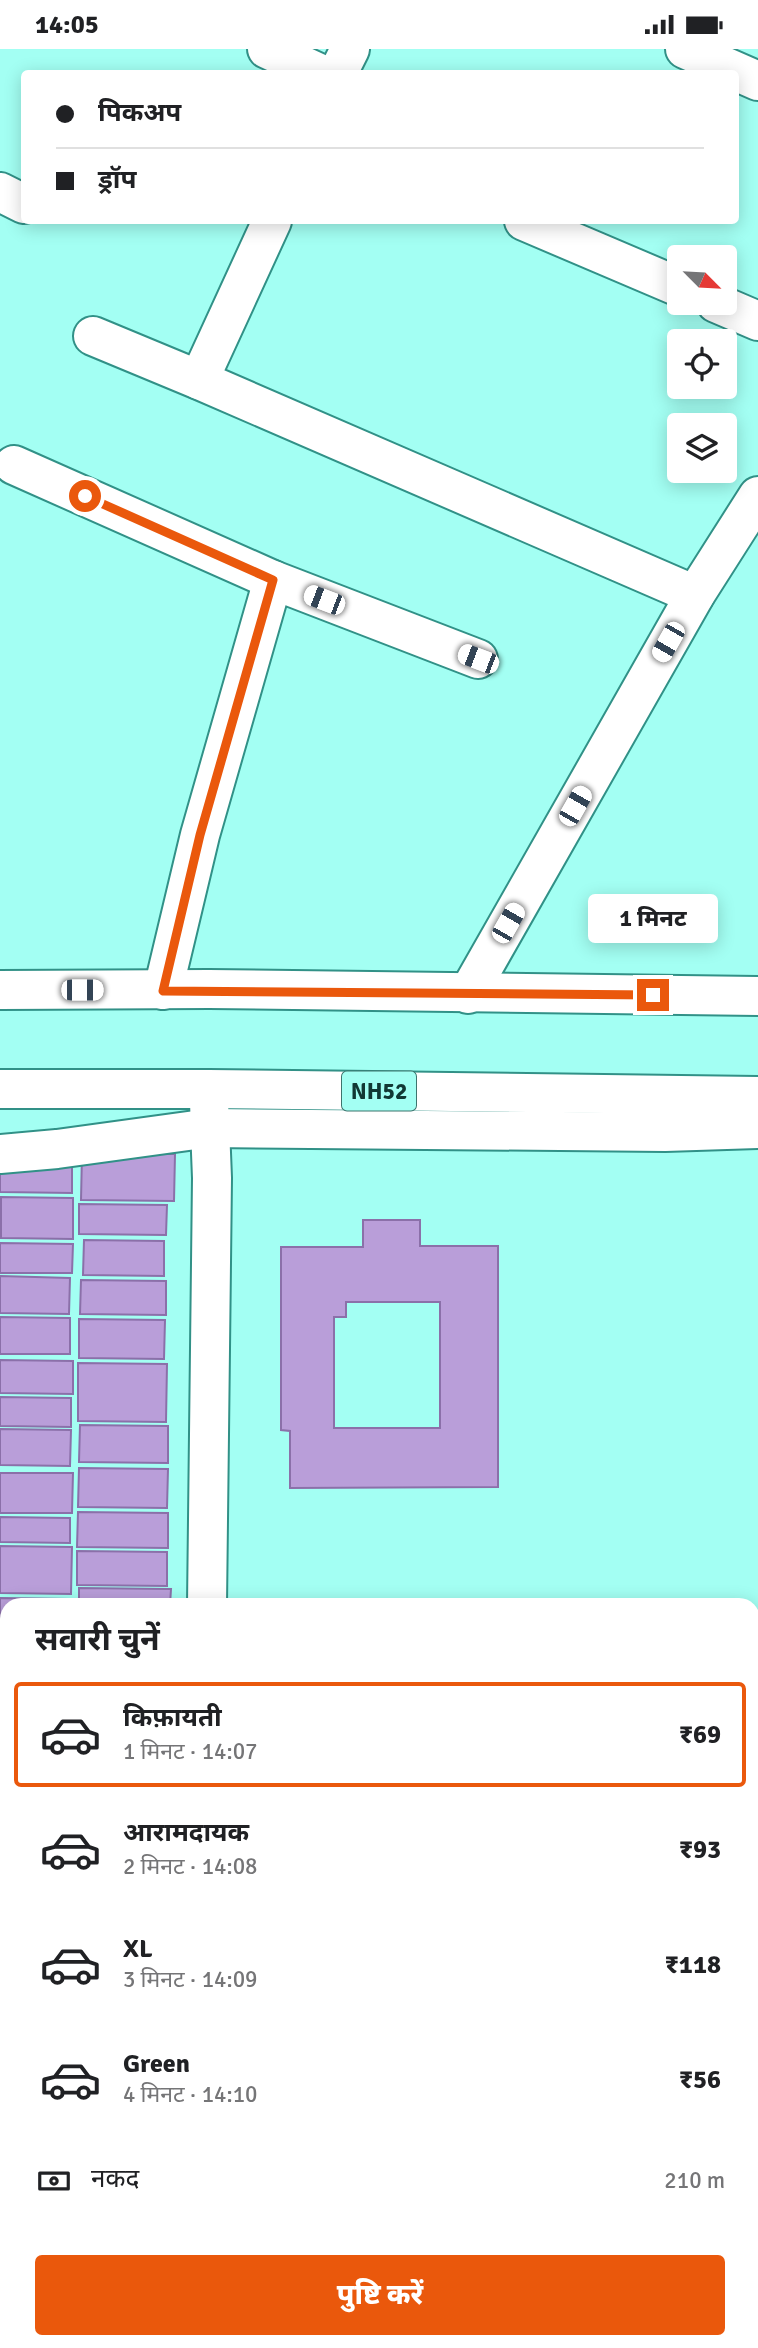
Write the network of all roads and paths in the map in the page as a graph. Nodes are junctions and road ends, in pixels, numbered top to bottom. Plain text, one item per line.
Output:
1 (267, 49) edge
2 (350, 49) edge
3 (685, 49) edge
4 (313, 70) edge
5 (340, 70) edge
6 (733, 70) edge
7 (739, 73) edge
8 (758, 81) edge
9 (0, 192) edge
10 (21, 202) edge
11 (271, 224) edge
12 (531, 224) edge
13 (667, 282) edge
14 (737, 312) edge
15 (758, 321) edge
16 (93, 336) dead end
17 (199, 380) junction
18 (14, 465) dead end
19 (758, 496) edge
20 (273, 580) junction
21 (695, 595) junction
22 (478, 659) dead end
23 (0, 990) edge
24 (163, 991) junction
25 (468, 994) junction
26 (758, 996) edge
27 (0, 1089) edge
28 (209, 1089) junction
29 (758, 1096) edge
30 (210, 1128) junction
31 (758, 1129) edge
32 (0, 1154) edge
33 (207, 1598) edge

1 - 4 main road
2 - 5 main road
3 - 6 main road
7 - 8 main road
9 - 10 main road
11 - 17 main road
12 - 13 main road
14 - 15 main road
16 - 17 main road
17 - 21 main road
18 - 20 main road
19 - 21 main road
20 - 22 main road
20 - 24 main road
21 - 25 main road
23 - 24 main road
24 - 25 main road
25 - 26 main road
27 - 28 main road, NH52
28 - 29 main road, NH52
28 - 30 main road
30 - 31 main road
30 - 32 main road
30 - 33 main road

